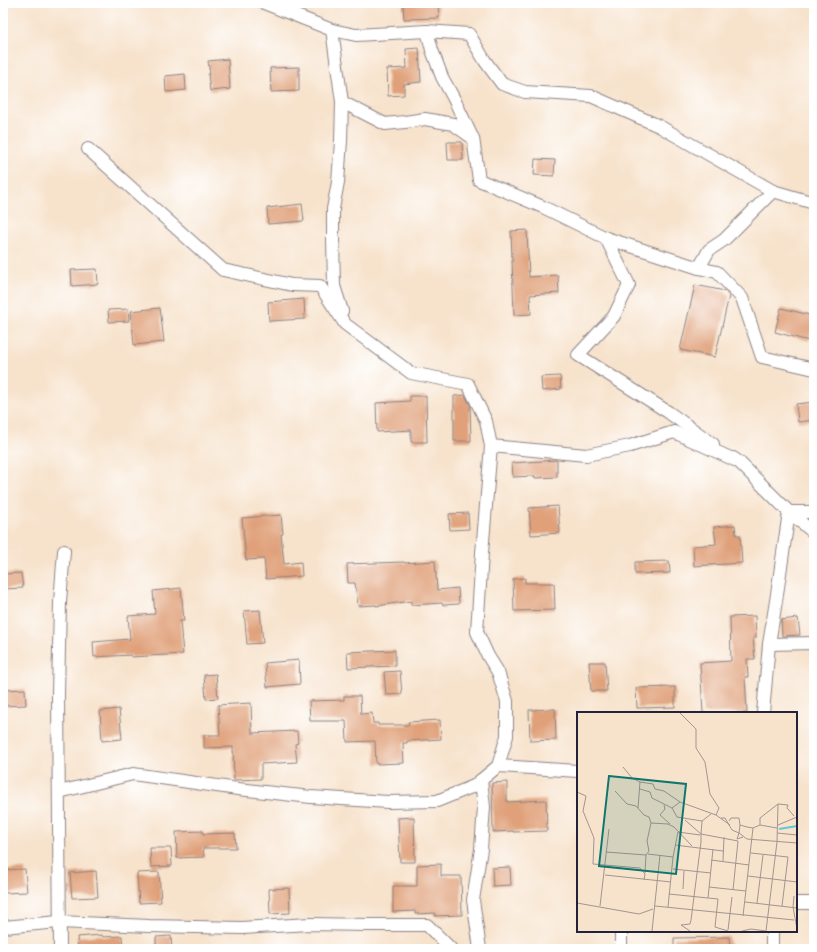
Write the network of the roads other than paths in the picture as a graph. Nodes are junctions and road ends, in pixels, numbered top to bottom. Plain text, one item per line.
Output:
1 (264, 3) edge
2 (332, 30) junction
3 (427, 31) junction
4 (342, 102) junction
5 (473, 138) junction
6 (88, 149) dead end
7 (773, 191) junction
8 (814, 203) edge
9 (606, 238) junction
10 (699, 268) junction
11 (346, 324) junction
12 (814, 369) edge
13 (491, 446) junction
14 (739, 462) junction
15 (789, 512) junction
16 (814, 512) edge
17 (814, 533) edge
18 (64, 551) dead end
19 (814, 643) edge
20 (769, 644) junction
21 (763, 712) edge
22 (498, 766) junction
23 (577, 771) edge
24 (481, 780) junction
25 (59, 792) junction
26 (797, 903) edge
27 (814, 903) edge
28 (59, 922) junction
29 (3, 926) edge
30 (621, 932) edge
31 (772, 932) edge
32 (60, 949) edge
33 (451, 949) edge
34 (480, 949) edge
35 (621, 949) edge
36 (772, 949) edge

1 - 2 street
2 - 3 street
2 - 4 street
3 - 5 street
3 - 7 street
4 - 5 street
4 - 11 street
5 - 9 street
6 - 11 street
7 - 8 street
7 - 10 street
9 - 10 street
9 - 14 street
10 - 12 street
11 - 13 street
13 - 14 street
13 - 22 street
14 - 15 street
15 - 16 street
15 - 17 street
15 - 20 street
18 - 25 street
19 - 20 street
20 - 21 street
22 - 23 street
22 - 24 street
24 - 25 street
24 - 34 street
25 - 28 street
26 - 27 street
28 - 29 street
28 - 32 street
28 - 33 street
30 - 35 street
31 - 36 street

